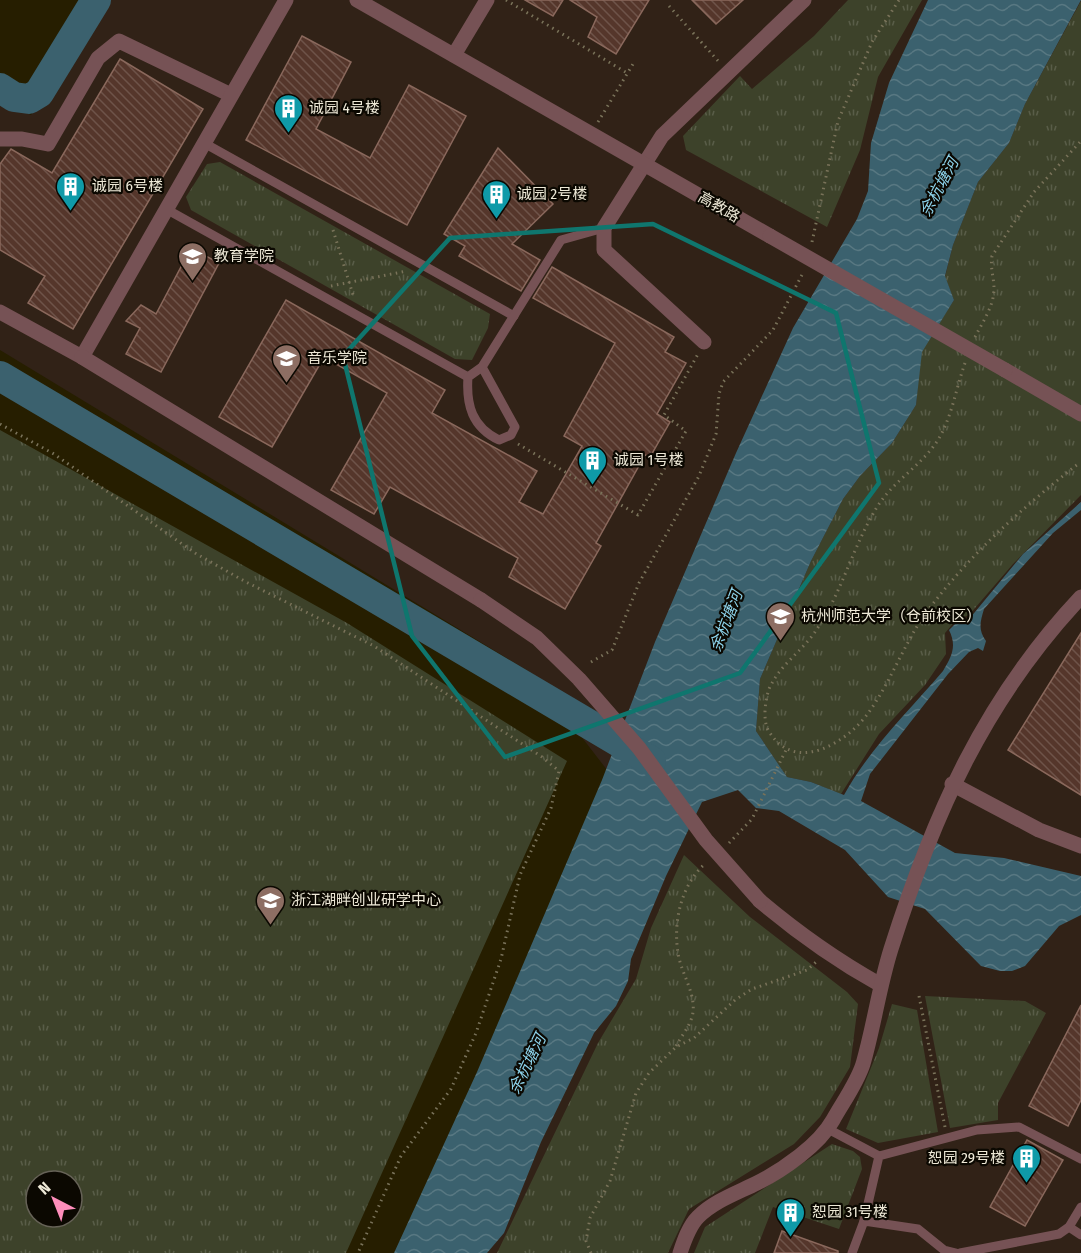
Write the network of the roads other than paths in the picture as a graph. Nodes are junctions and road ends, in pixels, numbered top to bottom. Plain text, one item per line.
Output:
1 (286, 0) edge
2 (357, 0) edge
3 (487, 0) edge
4 (804, 0) edge
5 (454, 55) junction
6 (231, 95) junction
7 (0, 139) edge
8 (204, 143) junction
9 (643, 164) junction
10 (166, 209) junction
11 (604, 228) junction
12 (0, 312) edge
13 (514, 316) junction
14 (704, 342) road end
15 (82, 357) junction
16 (482, 367) junction
17 (468, 377) junction
18 (1081, 414) edge
19 (1081, 597) edge
20 (952, 784) junction
21 (1081, 846) edge
22 (879, 984) junction
23 (828, 1129) junction
24 (879, 1156) junction
25 (1081, 1159) edge
26 (1081, 1207) edge
27 (864, 1221) junction
28 (1069, 1227) junction
29 (1081, 1235) edge
30 (680, 1253) edge
31 (852, 1253) edge
32 (958, 1253) edge

1 - 6 street
2 - 5 street, 高教路
3 - 5 street
4 - 9 street
5 - 9 street, 高教路
6 - 7 street
6 - 8 street
8 - 10 street
8 - 13 lane
9 - 11 street
9 - 18 street, 高教路, bridge
10 - 15 street
10 - 17 lane
11 - 13 lane
11 - 14 street
12 - 15 street
13 - 16 lane
15 - 22 street, bridge
16 - 17 lane
16 - 17 lane
19 - 20 street
20 - 21 street
20 - 22 street
22 - 23 street
23 - 24 lane
23 - 30 street
24 - 25 lane
24 - 27 lane
26 - 28 lane
27 - 31 lane
27 - 32 lane
28 - 29 lane
28 - 32 lane

